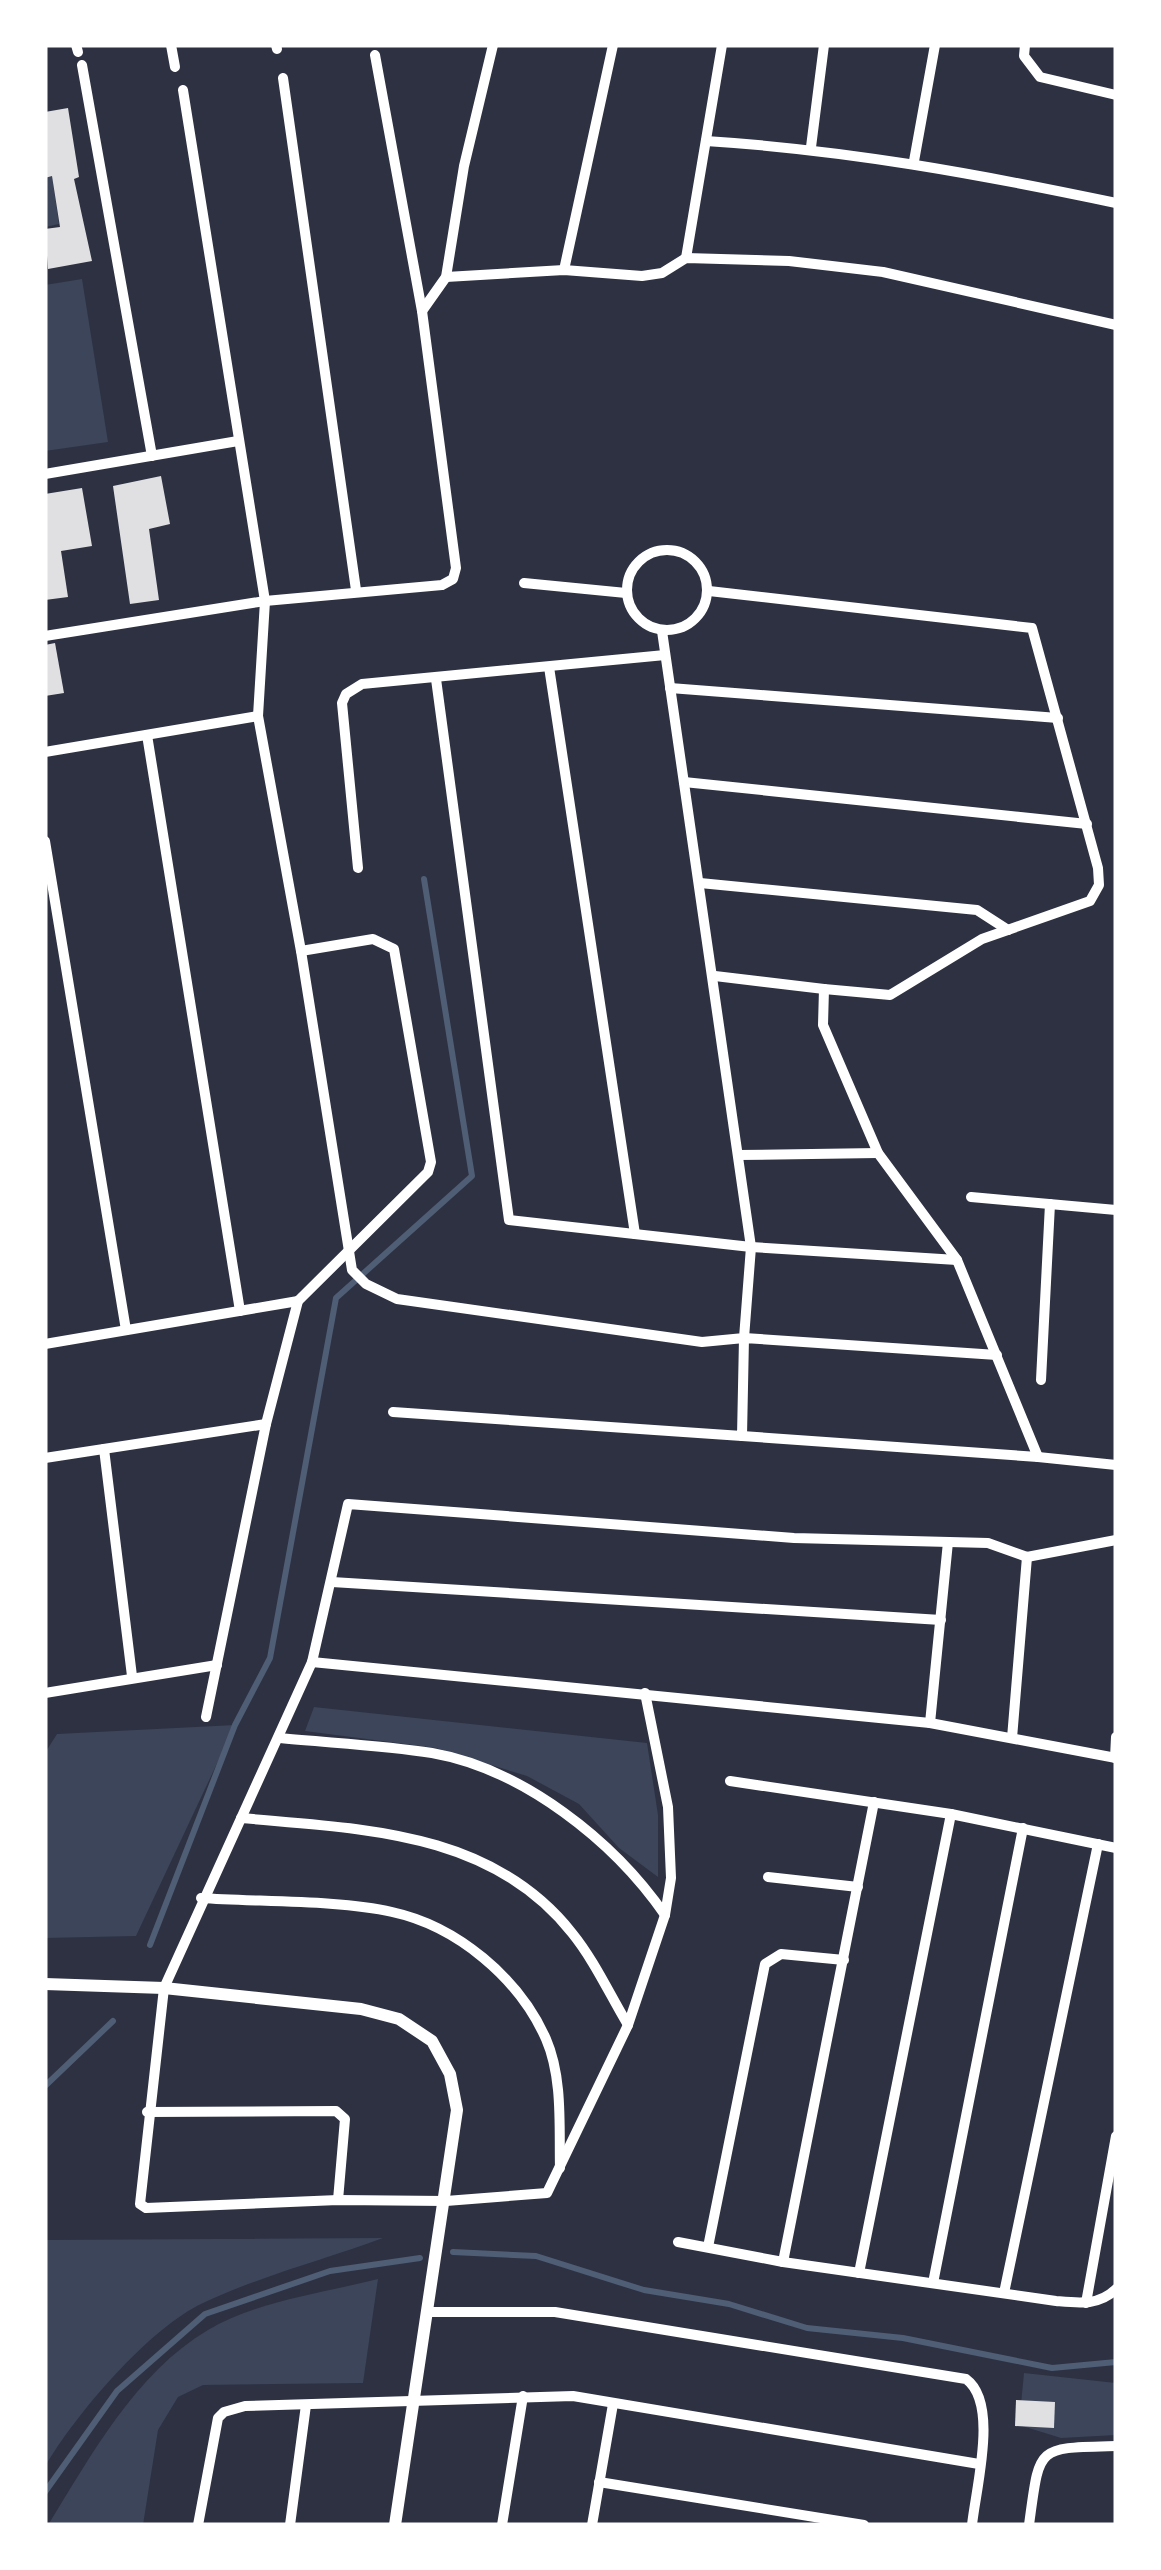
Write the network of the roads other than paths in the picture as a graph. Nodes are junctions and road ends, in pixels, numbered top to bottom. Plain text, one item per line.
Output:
1 (171, 45) edge
2 (492, 45) edge
3 (613, 45) edge
4 (722, 45) edge
5 (824, 45) edge
6 (935, 45) edge
7 (1025, 45) edge
8 (375, 55) dead end
9 (82, 64) dead end
10 (175, 68) dead end
11 (283, 78) dead end
12 (182, 90) dead end
13 (1116, 94) edge
14 (706, 140) junction
15 (811, 148) junction
16 (914, 161) junction
17 (1116, 203) edge
18 (686, 258) junction
19 (564, 270) junction
20 (446, 277) junction
21 (422, 311) junction
22 (1116, 325) edge
23 (238, 441) junction
24 (152, 456) junction
25 (45, 474) edge
26 (524, 584) dead end
27 (356, 590) junction
28 (708, 591) junction
29 (626, 592) junction
30 (265, 601) junction
31 (662, 631) junction
32 (45, 636) edge
33 (665, 655) junction
34 (549, 667) junction
35 (436, 679) junction
36 (670, 688) junction
37 (258, 716) junction
38 (1058, 718) junction
39 (146, 735) junction
40 (45, 752) edge
41 (684, 782) junction
42 (1086, 824) junction
43 (45, 841) edge
44 (358, 868) dead end
45 (700, 883) junction
46 (1008, 930) junction
47 (302, 951) junction
48 (714, 976) junction
49 (824, 989) junction
50 (878, 1153) junction
51 (738, 1154) junction
52 (971, 1196) dead end
53 (1050, 1204) junction
54 (1116, 1210) edge
55 (634, 1234) junction
56 (752, 1247) junction
57 (348, 1250) junction
58 (957, 1260) junction
59 (298, 1301) junction
60 (240, 1311) junction
61 (126, 1330) junction
62 (744, 1338) junction
63 (45, 1344) edge
64 (997, 1355) junction
65 (1041, 1380) dead end
66 (393, 1412) dead end
67 (266, 1424) junction
68 (742, 1436) junction
69 (104, 1449) junction
70 (1038, 1457) junction
71 (45, 1458) edge
72 (1116, 1465) edge
73 (1116, 1540) edge
74 (948, 1542) junction
75 (1028, 1557) junction
76 (332, 1582) junction
77 (941, 1620) junction
78 (312, 1662) junction
79 (217, 1665) junction
80 (132, 1676) junction
81 (45, 1693) edge
82 (645, 1693) junction
83 (206, 1717) dead end
84 (930, 1724) junction
85 (1116, 1737) edge
86 (280, 1738) junction
87 (1012, 1738) junction
88 (1115, 1758) edge
89 (730, 1782) dead end
90 (874, 1802) junction
91 (951, 1814) junction
92 (241, 1818) junction
93 (1023, 1828) junction
94 (1098, 1844) junction
95 (1116, 1848) edge
96 (768, 1877) dead end
97 (858, 1888) junction
98 (201, 1898) junction
99 (665, 1915) junction
100 (844, 1960) junction
101 (45, 1984) edge
102 (164, 1988) junction
103 (628, 2025) junction
104 (147, 2112) junction
105 (1116, 2136) edge
106 (560, 2172) junction
107 (338, 2200) junction
108 (446, 2202) junction
109 (678, 2242) dead end
110 (708, 2248) junction
111 (783, 2262) junction
112 (859, 2273) junction
113 (934, 2284) junction
114 (1116, 2289) edge
115 (1004, 2293) junction
116 (1086, 2303) junction
117 (430, 2312) junction
118 (523, 2396) junction
119 (415, 2404) junction
120 (613, 2404) junction
121 (306, 2405) junction
122 (1116, 2446) edge
123 (979, 2464) junction
124 (599, 2482) junction
125 (198, 2525) edge
126 (290, 2525) edge
127 (395, 2525) edge
128 (502, 2525) edge
129 (592, 2525) edge
130 (864, 2525) edge
131 (972, 2525) edge
132 (1029, 2525) edge

1 - 10 street
2 - 20 street
3 - 19 street
4 - 14 street
5 - 15 street
6 - 16 street
7 - 13 street
8 - 21 street
9 - 24 street
11 - 27 street
12 - 23 street
14 - 15 street
14 - 18 street
15 - 16 street
16 - 17 street
18 - 19 street
18 - 22 street
19 - 20 street
20 - 21 street
21 - 27 street
23 - 24 street
23 - 30 street
24 - 25 street
26 - 29 street
27 - 30 street
28 - 29 street
28 - 31 street
28 - 38 street
29 - 31 street
30 - 32 street
30 - 37 street
31 - 33 street
33 - 34 street
33 - 36 street
34 - 35 street
34 - 55 street
35 - 44 street
35 - 55 street
36 - 38 street
36 - 41 street
37 - 39 street
37 - 47 street
38 - 42 street
39 - 40 street
39 - 60 street
41 - 42 street
41 - 45 street
42 - 46 street
43 - 61 street
45 - 46 street
45 - 48 street
46 - 49 street
47 - 57 street
47 - 57 street
48 - 49 street
48 - 51 street
49 - 50 street
50 - 51 street
50 - 58 street
51 - 56 street
52 - 53 street
53 - 54 street
53 - 65 street
55 - 56 street
56 - 58 street
56 - 62 street
57 - 59 street
57 - 62 street
58 - 64 street
59 - 60 street
59 - 67 street
60 - 61 street
61 - 63 street
62 - 64 street
62 - 68 street
64 - 70 street
66 - 68 street
67 - 69 street
67 - 79 street
68 - 70 street
69 - 71 street
69 - 80 street
70 - 72 street
73 - 75 street
74 - 75 street
74 - 76 street
74 - 77 street
75 - 87 street
76 - 77 street
76 - 78 street
77 - 84 street
78 - 82 street
78 - 86 street
79 - 80 street
79 - 83 street
80 - 81 street
82 - 84 street
82 - 99 street
84 - 87 street
85 - 88 street
86 - 92 street
86 - 99 street
87 - 88 street
89 - 90 street
90 - 91 street
90 - 97 street
91 - 93 street
91 - 112 street
92 - 98 street
92 - 103 street
93 - 94 street
93 - 113 street
94 - 95 street
94 - 115 street
96 - 97 street
97 - 100 street
98 - 102 street
98 - 106 street
99 - 103 street
100 - 110 street
100 - 111 street
101 - 102 street
102 - 104 street
102 - 108 street
103 - 106 street
104 - 107 street
104 - 107 street
105 - 116 street
106 - 108 street
107 - 108 street
108 - 117 street
109 - 110 street
110 - 111 street
111 - 112 street
112 - 113 street
113 - 115 street
114 - 116 street
115 - 116 street
117 - 119 street
117 - 123 street
118 - 119 street
118 - 120 street
118 - 128 street
119 - 121 street
119 - 127 street
120 - 123 street
120 - 124 street
121 - 125 street
121 - 126 street
122 - 132 street
123 - 131 street
124 - 129 street
124 - 130 street

